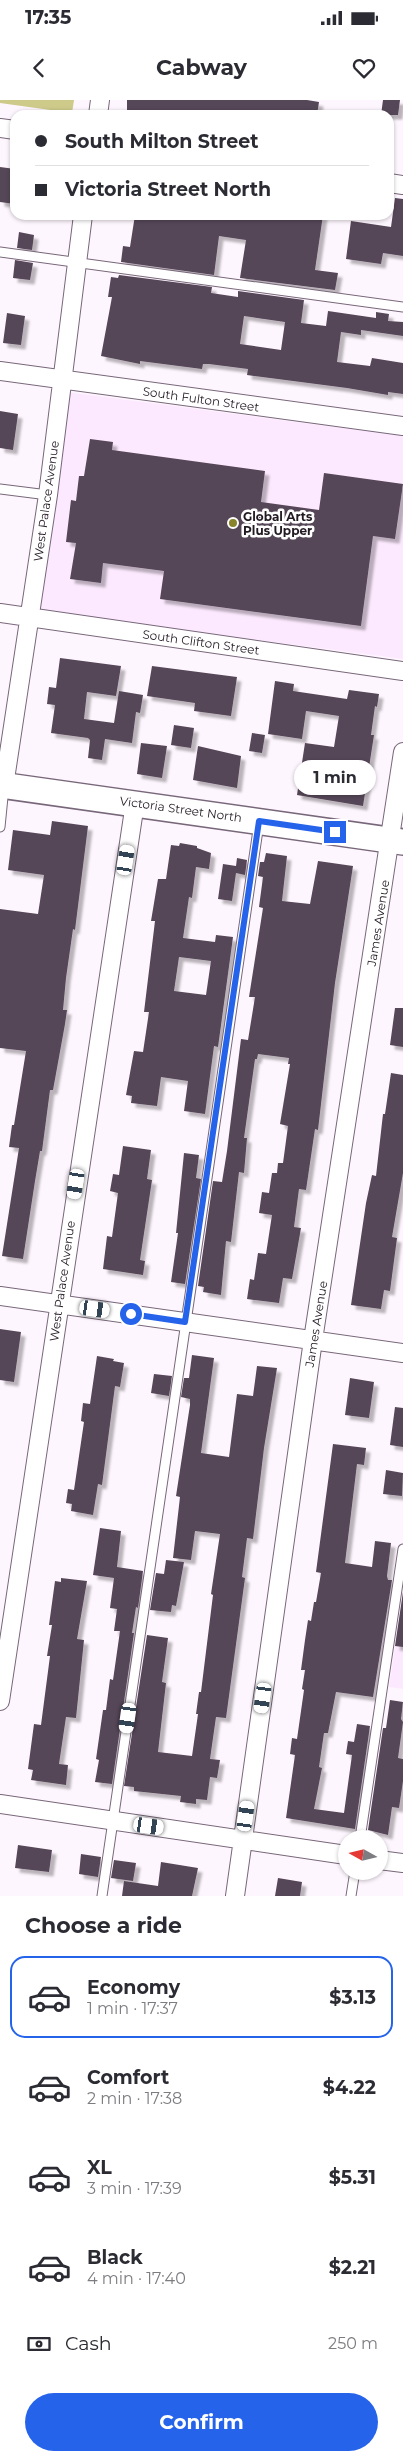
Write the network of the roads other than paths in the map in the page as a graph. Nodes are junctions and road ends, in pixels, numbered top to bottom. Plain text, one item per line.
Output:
1 (82, 220) edge
2 (0, 252) edge
3 (77, 263) junction
4 (403, 307) edge
5 (0, 371) edge
6 (62, 380) junction
7 (403, 426) edge
8 (0, 489) edge
9 (48, 495) junction
10 (0, 613) edge
11 (28, 617) junction
12 (403, 671) edge
13 (403, 752) edge
14 (2, 785) edge
15 (135, 802) junction
16 (259, 821) junction
17 (0, 827) edge
18 (397, 841) edge
19 (0, 1296) edge
20 (59, 1304) junction
21 (185, 1322) junction
22 (313, 1340) junction
23 (403, 1353) edge
24 (403, 1549) edge
25 (0, 1701) edge
26 (0, 1804) edge
27 (113, 1820) junction
28 (361, 1830) edge
29 (243, 1840) junction
30 (338, 1854) edge
31 (388, 1861) edge
32 (403, 1863) edge
33 (354, 1880) edge
34 (102, 1896) edge
35 (234, 1896) edge
36 (351, 1896) edge

1 - 3 street, West Palace Avenue
2 - 3 lane
3 - 4 lane
3 - 6 street, West Palace Avenue
5 - 6 street, South Fulton Street
6 - 7 street, South Fulton Street
6 - 9 street, West Palace Avenue
8 - 9 lane
9 - 11 street, West Palace Avenue
10 - 11 street, South Clifton Street
11 - 12 street, South Clifton Street
11 - 14 street, West Palace Avenue
13 - 18 street, James Avenue
14 - 15 street, Victoria Street North
14 - 17 lane
15 - 16 street, Victoria Street North
15 - 20 street, West Palace Avenue
16 - 18 street, Victoria Street North
16 - 21 lane
18 - 22 street, James Avenue
19 - 20 street
20 - 21 street
20 - 25 street, West Palace Avenue
21 - 22 street
21 - 27 lane
22 - 23 street
22 - 29 street, James Avenue
24 - 28 lane
26 - 27 street
27 - 29 street
27 - 34 lane
29 - 30 street
29 - 35 street, James Avenue
31 - 32 street
33 - 36 lane

